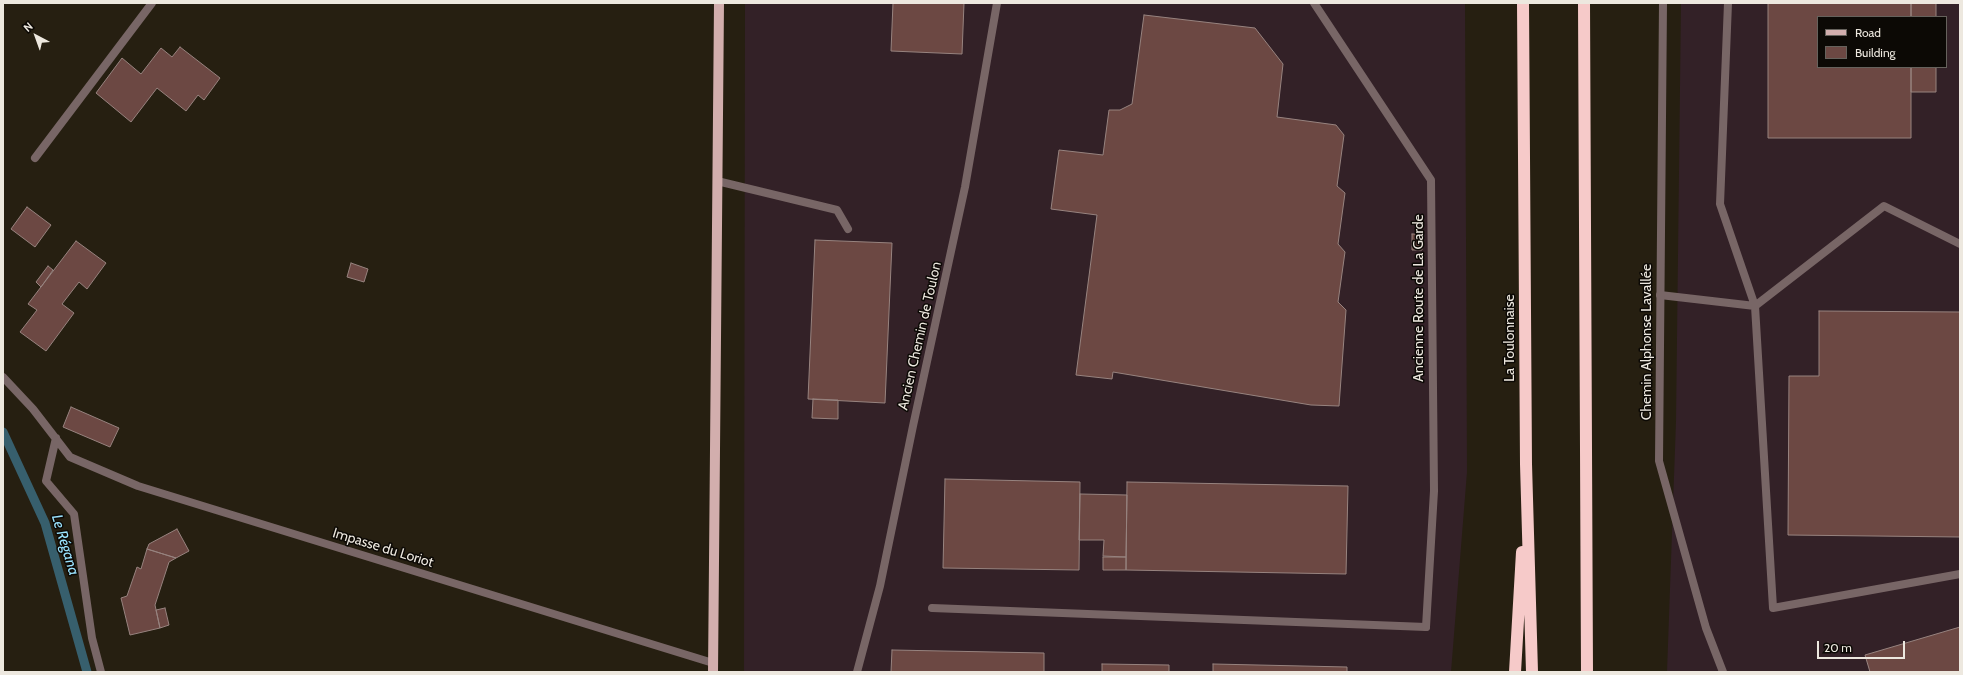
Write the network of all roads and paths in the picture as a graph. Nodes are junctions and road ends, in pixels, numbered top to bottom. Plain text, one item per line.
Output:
1 (152, 3) edge
2 (719, 3) edge
3 (997, 3) edge
4 (1314, 3) edge
5 (1523, 3) edge
6 (1584, 3) edge
7 (1663, 3) edge
8 (1728, 3) edge
9 (35, 158) dead end
10 (717, 181) junction
11 (848, 229) dead end
12 (1960, 244) edge
13 (1660, 295) junction
14 (1755, 306) junction
15 (3, 377) edge
16 (56, 438) junction
17 (1526, 464) junction
18 (1960, 574) edge
19 (932, 608) dead end
20 (713, 667) edge
21 (101, 672) edge
22 (857, 672) edge
23 (1515, 672) edge
24 (1532, 672) edge
25 (1587, 672) edge
26 (1723, 672) edge

1 - 9 street
2 - 10 main road
3 - 22 street, Ancien Chemin de Toulon
4 - 19 street, Ancienne Route de La Garde
5 - 17 highway, La Toulonnaise
6 - 25 highway
7 - 13 street, Chemin Alphonse Lavallée
8 - 14 street
10 - 11 street
10 - 20 main road
12 - 14 street
13 - 14 street
13 - 26 street, Chemin Alphonse Lavallée
14 - 18 street
15 - 16 street, Impasse du Loriot
16 - 20 street, Impasse du Loriot
16 - 21 street
17 - 23 highway
17 - 24 highway, La Toulonnaise

